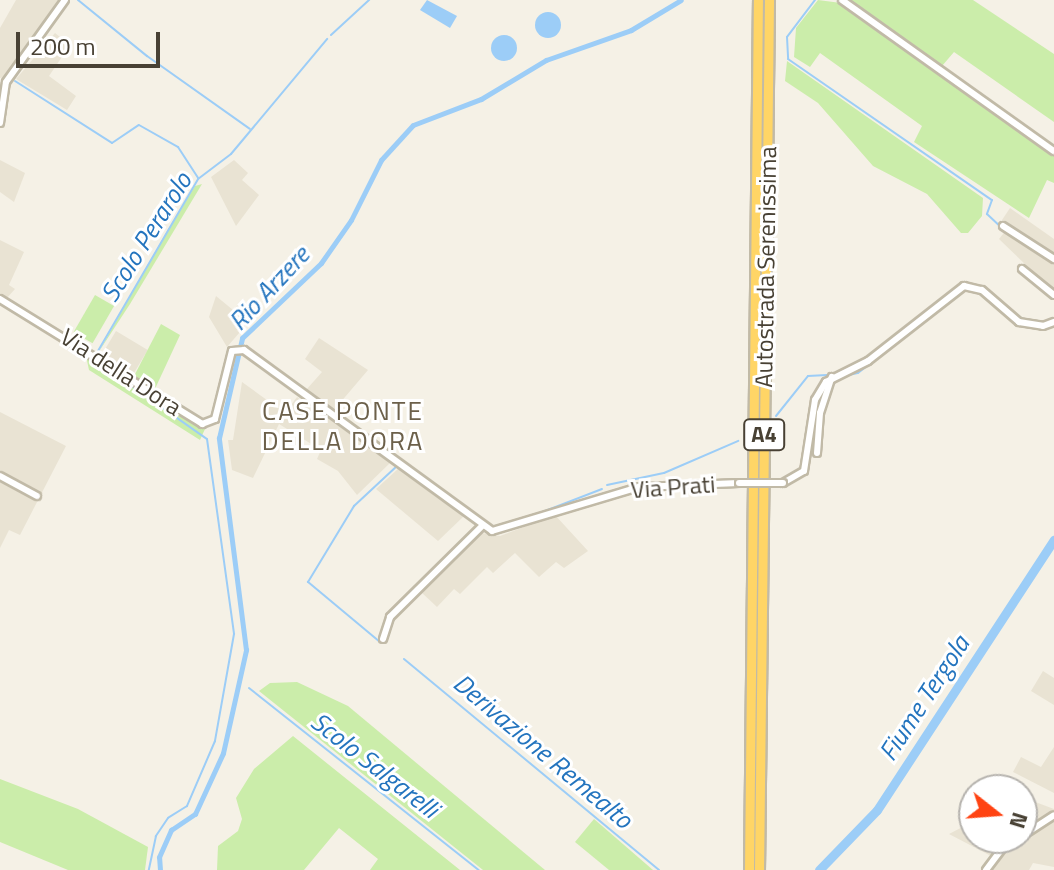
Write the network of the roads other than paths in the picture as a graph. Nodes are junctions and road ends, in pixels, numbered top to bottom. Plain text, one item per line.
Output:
1 (65, 0) edge
2 (758, 0) edge
3 (769, 0) edge
4 (842, 0) edge
5 (3, 81) edge
6 (0, 123) edge
7 (1054, 151) edge
8 (1003, 226) dead end
9 (1054, 259) edge
10 (1022, 269) dead end
11 (1054, 295) edge
12 (0, 299) edge
13 (1054, 322) edge
14 (832, 377) junction
15 (817, 453) dead end
16 (0, 476) edge
17 (37, 496) dead end
18 (482, 526) junction
19 (383, 639) dead end
20 (749, 870) edge
21 (759, 870) edge

1 - 5 street
2 - 20 highway, Autostrada Serenissima / A4
3 - 21 highway, Autostrada Serenissima / A4
4 - 7 street
5 - 6 street
8 - 9 street
10 - 11 street
12 - 18 street, Via della Dora
13 - 14 street
14 - 15 street
14 - 18 street, Via Prati, bridge
16 - 17 street
18 - 19 street

